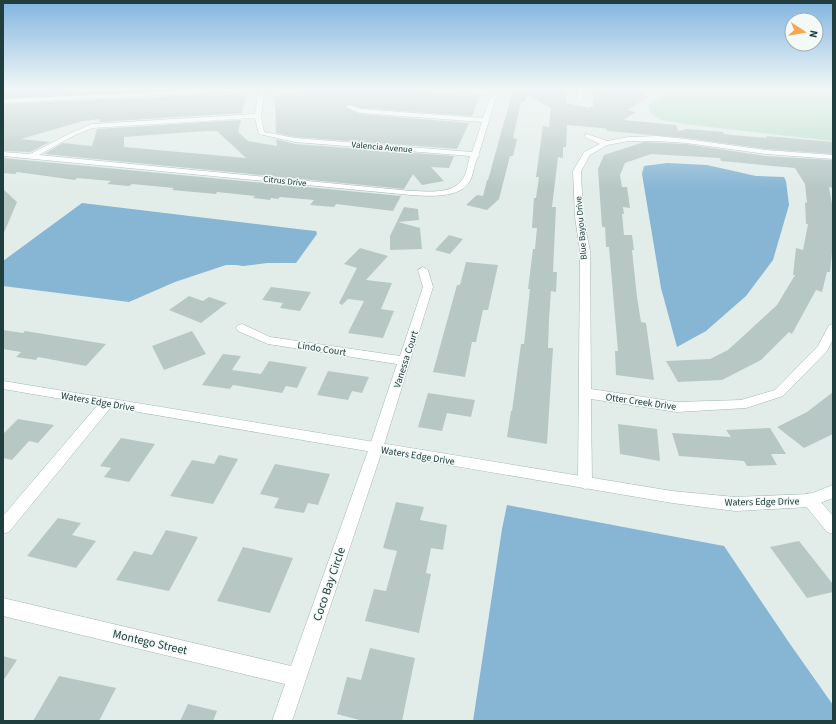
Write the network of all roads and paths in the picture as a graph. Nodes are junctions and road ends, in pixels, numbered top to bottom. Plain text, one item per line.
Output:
1 (162, 122) edge
2 (259, 122) edge
3 (485, 122) edge
4 (587, 136) dead end
5 (604, 143) junction
6 (3, 154) edge
7 (476, 154) junction
8 (32, 156) junction
9 (833, 157) edge
10 (423, 270) dead end
11 (242, 328) dead end
12 (833, 328) edge
13 (404, 361) junction
14 (3, 385) edge
15 (585, 393) junction
16 (107, 403) junction
17 (376, 448) junction
18 (585, 483) junction
19 (833, 491) edge
20 (810, 500) junction
21 (3, 527) edge
22 (833, 527) edge
23 (3, 607) edge
24 (297, 677) junction
25 (282, 721) edge

1 - 8 street
2 - 7 street, Valencia Avenue
3 - 7 street, Citrus Drive
4 - 5 street
5 - 9 street, Blue Bayou Drive
5 - 15 street, Blue Bayou Drive
6 - 8 street, Citrus Drive
7 - 8 street, Citrus Drive
10 - 13 street, Vanessa Court
11 - 13 street, Lindo Court
12 - 15 street, Otter Creek Drive
13 - 17 street, Vanessa Court
14 - 16 street, Waters Edge Drive
15 - 18 street, Blue Bayou Drive
16 - 17 street, Waters Edge Drive
16 - 21 street
17 - 18 street, Waters Edge Drive
17 - 24 street, Coco Bay Circle
18 - 20 street, Waters Edge Drive
19 - 20 street, Waters Edge Drive
20 - 22 street
23 - 24 street, Montego Street
24 - 25 street, Coco Bay Circle

